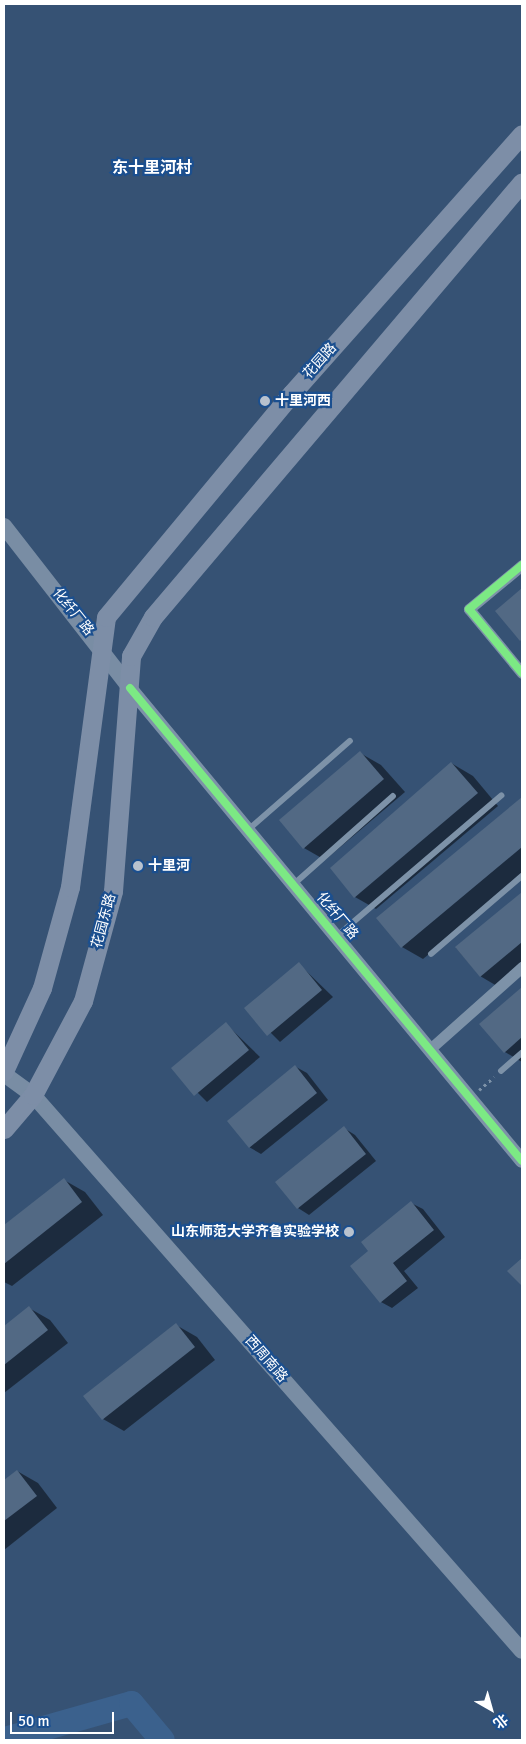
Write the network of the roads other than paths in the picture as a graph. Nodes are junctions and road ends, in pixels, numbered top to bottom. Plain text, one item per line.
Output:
1 (522, 134) edge
2 (522, 182) edge
3 (4, 526) edge
4 (522, 565) edge
5 (100, 646) junction
6 (521, 671) edge
7 (130, 688) junction
8 (350, 741) dead end
9 (394, 796) dead end
10 (501, 796) dead end
11 (248, 830) junction
12 (522, 876) edge
13 (294, 884) junction
14 (337, 936) junction
15 (431, 954) dead end
16 (522, 968) edge
17 (431, 1048) junction
18 (522, 1053) edge
19 (501, 1071) road end
20 (4, 1072) edge
21 (33, 1095) junction
22 (4, 1130) edge
23 (522, 1161) edge
24 (522, 1651) edge

1 - 5 main road, 花园路
2 - 7 main road
3 - 5 main road, 化纤厂路
4 - 6 street
5 - 7 main road, 化纤厂路
5 - 20 main road
7 - 11 street, 化纤厂路
7 - 21 main road, 花园东路
8 - 11 lane
9 - 13 lane
10 - 14 lane
11 - 13 street, 化纤厂路
12 - 15 lane
13 - 14 street, 化纤厂路
14 - 17 street, 化纤厂路
16 - 17 street
17 - 23 street, 化纤厂路
18 - 19 lane
20 - 21 main road, 西周南路
21 - 22 main road, 花园东路
21 - 24 main road, 西周南路

